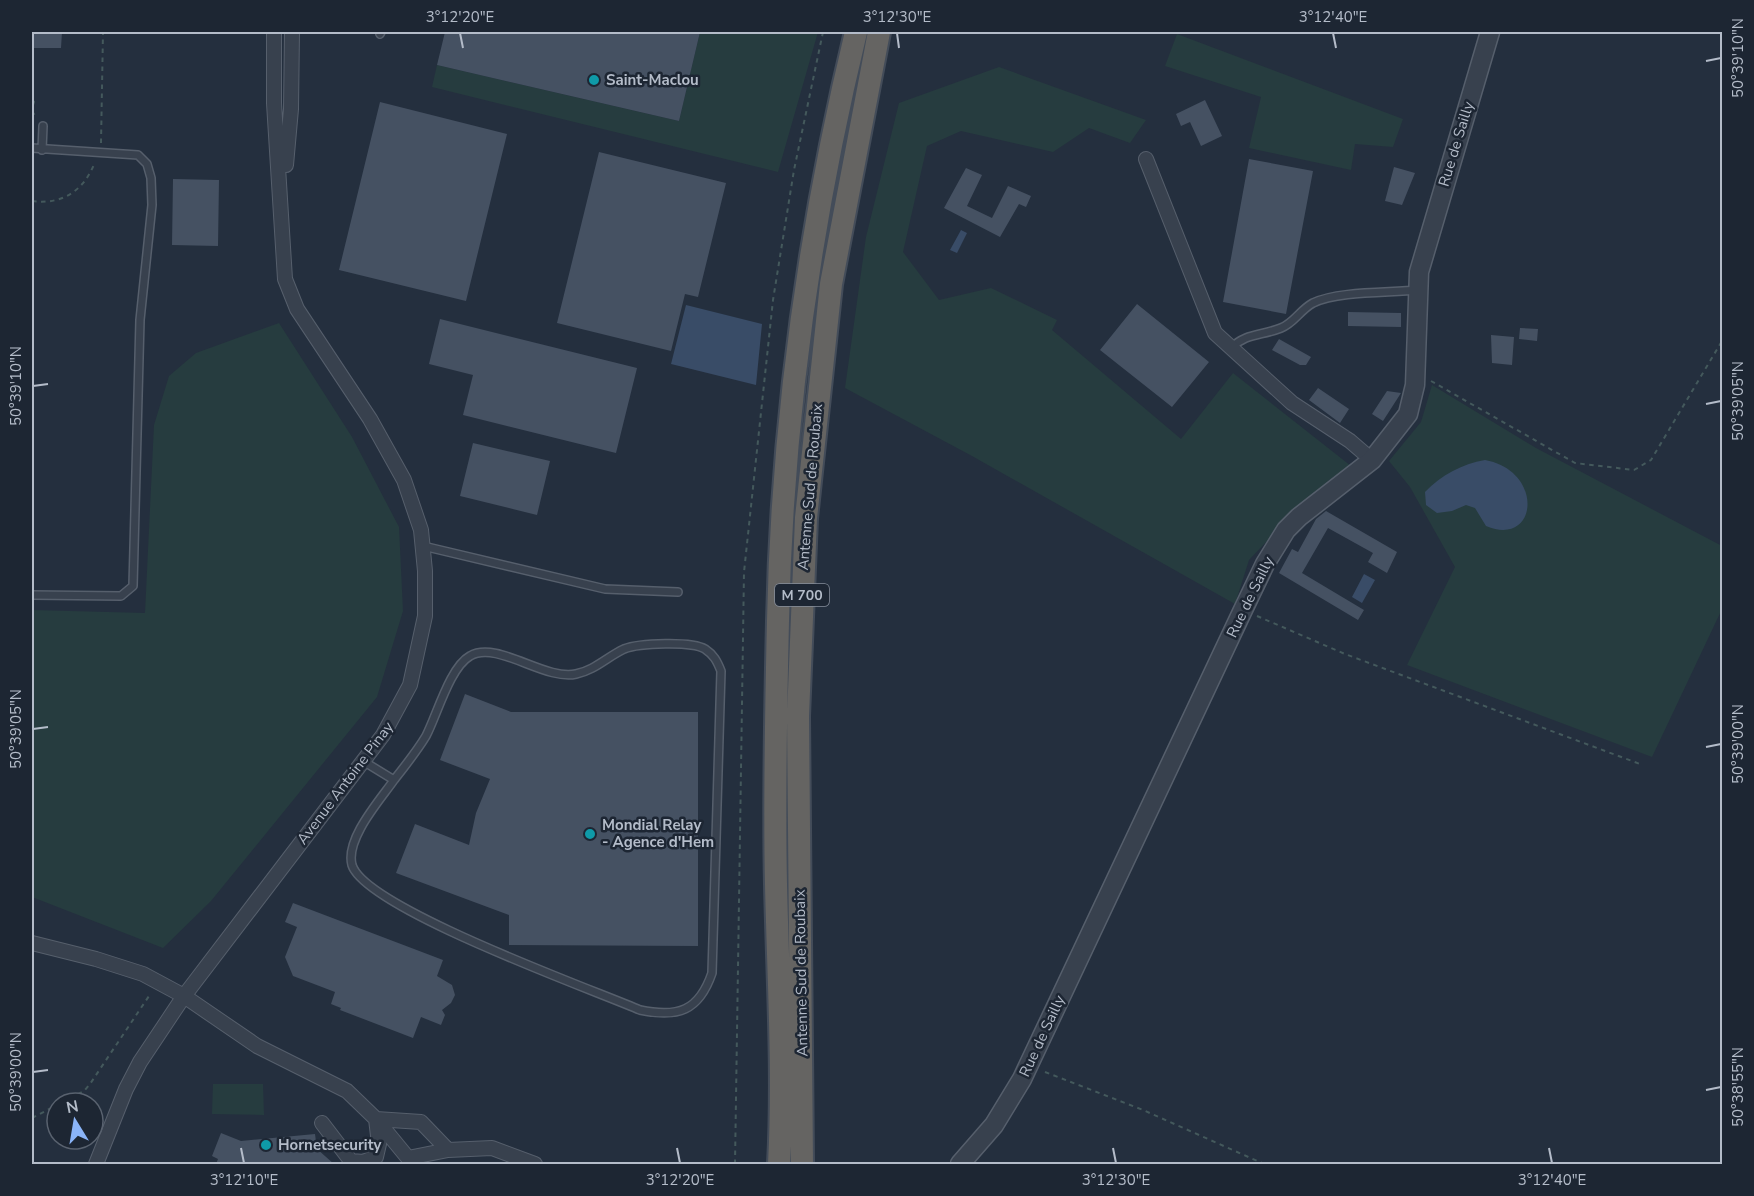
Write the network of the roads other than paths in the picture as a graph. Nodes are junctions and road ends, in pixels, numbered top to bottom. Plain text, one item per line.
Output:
1 (274, 32) edge
2 (292, 32) edge
3 (856, 32) edge
4 (879, 32) edge
5 (1490, 32) edge
6 (43, 126) dead end
7 (32, 148) edge
8 (42, 150) junction
9 (1146, 159) dead end
10 (282, 203) junction
11 (1418, 290) junction
12 (1231, 348) junction
13 (1372, 460) junction
14 (423, 546) junction
15 (678, 592) dead end
16 (32, 595) edge
17 (363, 761) junction
18 (394, 780) junction
19 (32, 943) edge
20 (184, 996) junction
21 (376, 1119) junction
22 (322, 1123) dead end
23 (448, 1150) junction
24 (96, 1164) edge
25 (535, 1164) edge
26 (779, 1164) edge
27 (802, 1164) edge
28 (960, 1164) edge

1 - 10 street, Avenue Antoine Pinay
2 - 10 street, Avenue Antoine Pinay
3 - 26 highway, Antenne Sud de Roubaix / M 700
4 - 27 highway, Antenne Sud de Roubaix / M 700
5 - 11 street, Rue de Sailly
6 - 8 lane
7 - 8 lane
8 - 16 lane
9 - 12 street
10 - 14 street, Avenue Antoine Pinay
11 - 12 lane
11 - 13 street, Rue de Sailly
12 - 13 street
13 - 28 street, Rue de Sailly
14 - 15 lane
14 - 17 street, Avenue Antoine Pinay
17 - 18 lane
17 - 20 street, Avenue Antoine Pinay
18 - 18 lane
19 - 20 street
20 - 21 street
20 - 24 street, Avenue Antoine Pinay
21 - 22 street
21 - 23 street
21 - 23 street
23 - 25 street

